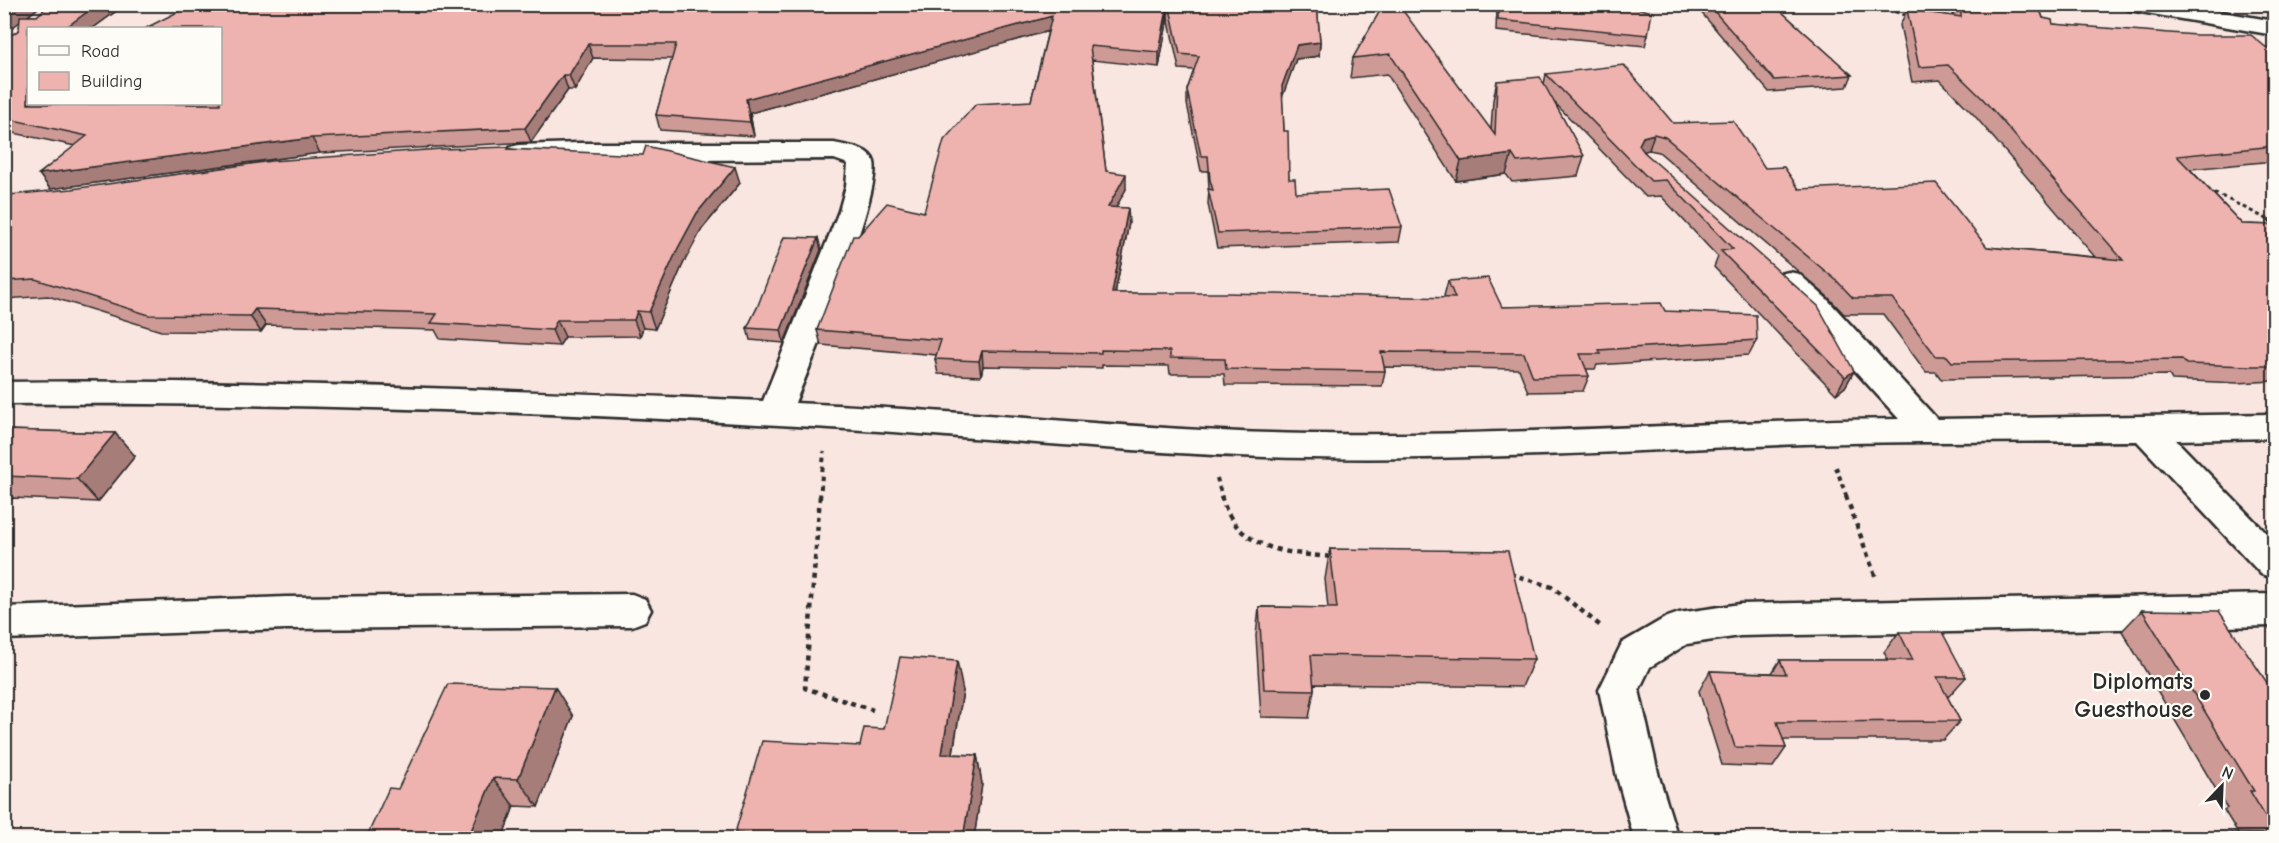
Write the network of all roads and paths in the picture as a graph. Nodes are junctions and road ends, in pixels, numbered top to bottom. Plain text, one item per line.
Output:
1 (1872, 4) edge
2 (2135, 4) edge
3 (1915, 18) edge
4 (2274, 28) edge
5 (495, 154) edge
6 (2203, 187) edge
7 (2274, 223) edge
8 (1773, 267) edge
9 (4, 393) edge
10 (774, 414) junction
11 (828, 416) junction
12 (2274, 426) edge
13 (2145, 429) junction
14 (1814, 432) junction
15 (1930, 432) junction
16 (1208, 442) junction
17 (1344, 558) edge
18 (2274, 564) edge
19 (1509, 574) edge
20 (632, 610) dead end
21 (2274, 610) edge
22 (1891, 618) junction
23 (4, 623) edge
24 (1636, 655) junction
25 (873, 710) dead end
26 (1656, 838) edge

1 - 3 path
2 - 4 street
5 - 10 street
6 - 7 path
8 - 15 street
9 - 10 street
10 - 11 street
11 - 16 street
11 - 25 path
12 - 13 street
13 - 15 street
13 - 18 street
14 - 15 street
14 - 16 street
14 - 22 path
16 - 17 path
19 - 24 path
20 - 23 street
21 - 22 street
22 - 24 street
24 - 26 street

